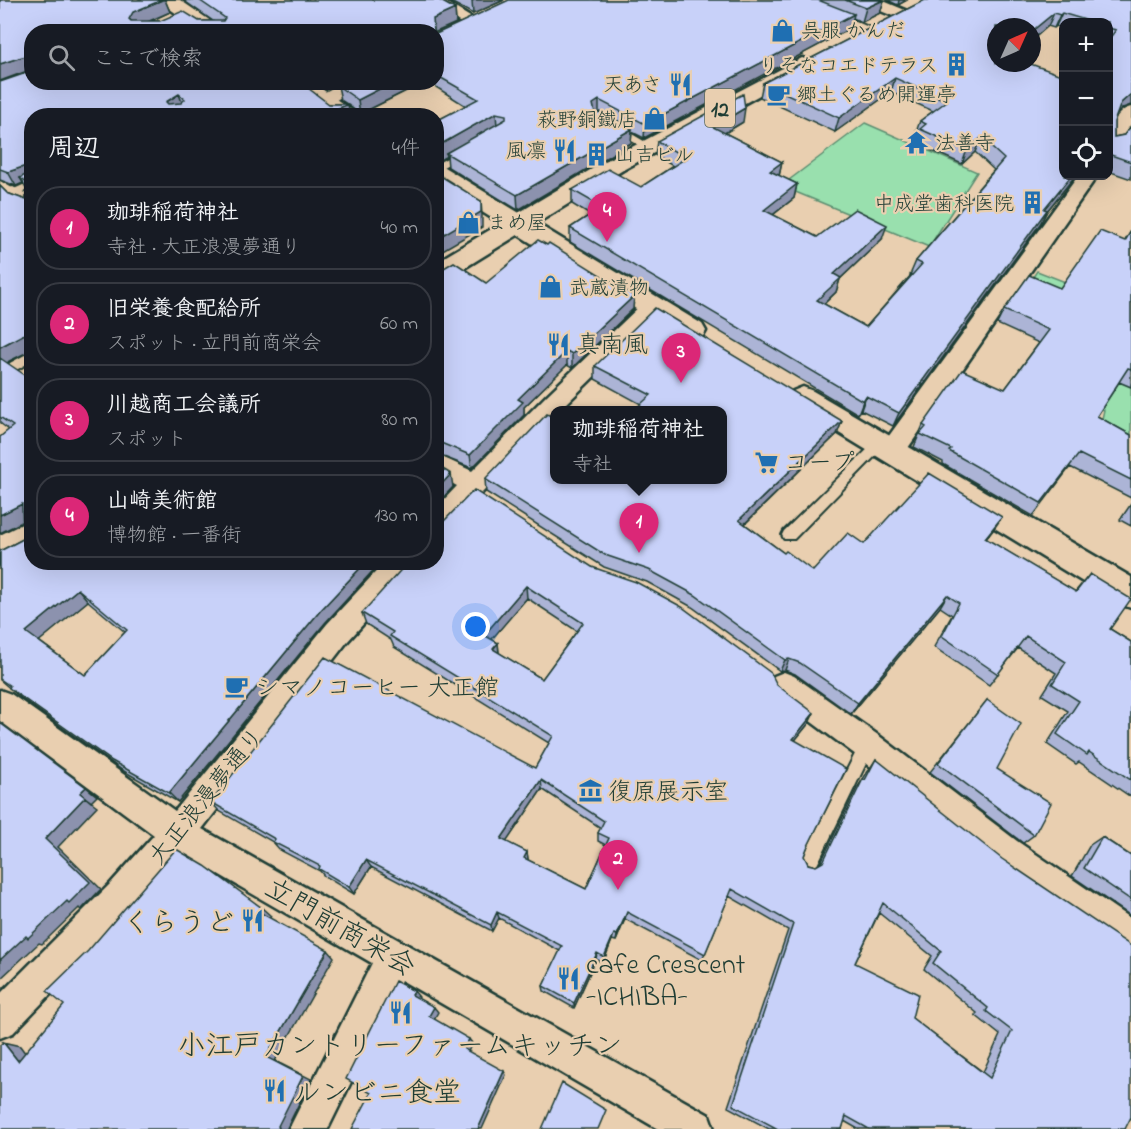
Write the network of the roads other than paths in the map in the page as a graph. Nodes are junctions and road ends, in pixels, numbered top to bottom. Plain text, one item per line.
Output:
1 (167, 0) edge
2 (430, 0) edge
3 (867, 0) edge
4 (909, 9) joint
5 (190, 14) junction
6 (492, 14) edge
7 (830, 14) edge
8 (168, 23) edge
9 (472, 23) junction
10 (205, 24) edge
11 (869, 29) junction
12 (454, 32) edge
13 (849, 39) edge
14 (820, 55) edge
15 (309, 90) edge
16 (342, 90) edge
17 (324, 100) junction
18 (336, 108) edge
19 (1131, 112) edge
20 (610, 124) edge
21 (1113, 137) edge
22 (473, 147) edge
23 (649, 147) junction
24 (444, 165) edge
25 (444, 175) edge
26 (1083, 180) edge
27 (24, 185) edge
28 (6, 188) edge
29 (24, 200) edge
30 (518, 222) junction
31 (444, 269) edge
32 (652, 307) junction
33 (712, 343) edge
34 (24, 359) edge
35 (14, 366) edge
36 (782, 385) edge
37 (550, 406) edge
38 (550, 406) edge
39 (886, 448) junction
40 (444, 468) edge
41 (474, 489) junction
42 (444, 517) edge
43 (789, 535) dead end
44 (24, 537) edge
45 (0, 552) edge
46 (395, 570) edge
47 (1131, 594) edge
48 (780, 681) dead end
49 (0, 704) edge
50 (867, 745) junction
51 (178, 833) junction
52 (809, 863) edge
53 (1131, 939) edge
54 (394, 956) junction
55 (0, 1020) edge
56 (308, 1129) edge
57 (695, 1129) edge

1 - 5 street
2 - 9 street
3 - 4 street
4 - 11 street
5 - 8 street
5 - 10 street
6 - 9 street
7 - 11 lane
9 - 12 street
11 - 13 street
14 - 23 street, 12
15 - 17 street
16 - 17 street
17 - 18 street
19 - 21 street
20 - 23 lane
22 - 24 lane
23 - 30 street, 12
25 - 30 street
26 - 39 street
27 - 28 lane
28 - 29 street
30 - 31 street, 12
30 - 32 street
32 - 33 street
32 - 38 street
34 - 35 lane
36 - 39 street
37 - 41 street
39 - 43 lane
39 - 47 street
40 - 41 street
41 - 42 street
44 - 45 street
46 - 51 street, 大正浪漫夢通り
48 - 50 street
49 - 51 street, 立門前商栄会
50 - 52 lane
50 - 53 street
51 - 54 street, 立門前商栄会
51 - 55 street, 大正浪漫夢通り
54 - 56 street
54 - 57 street, 立門前商栄会

